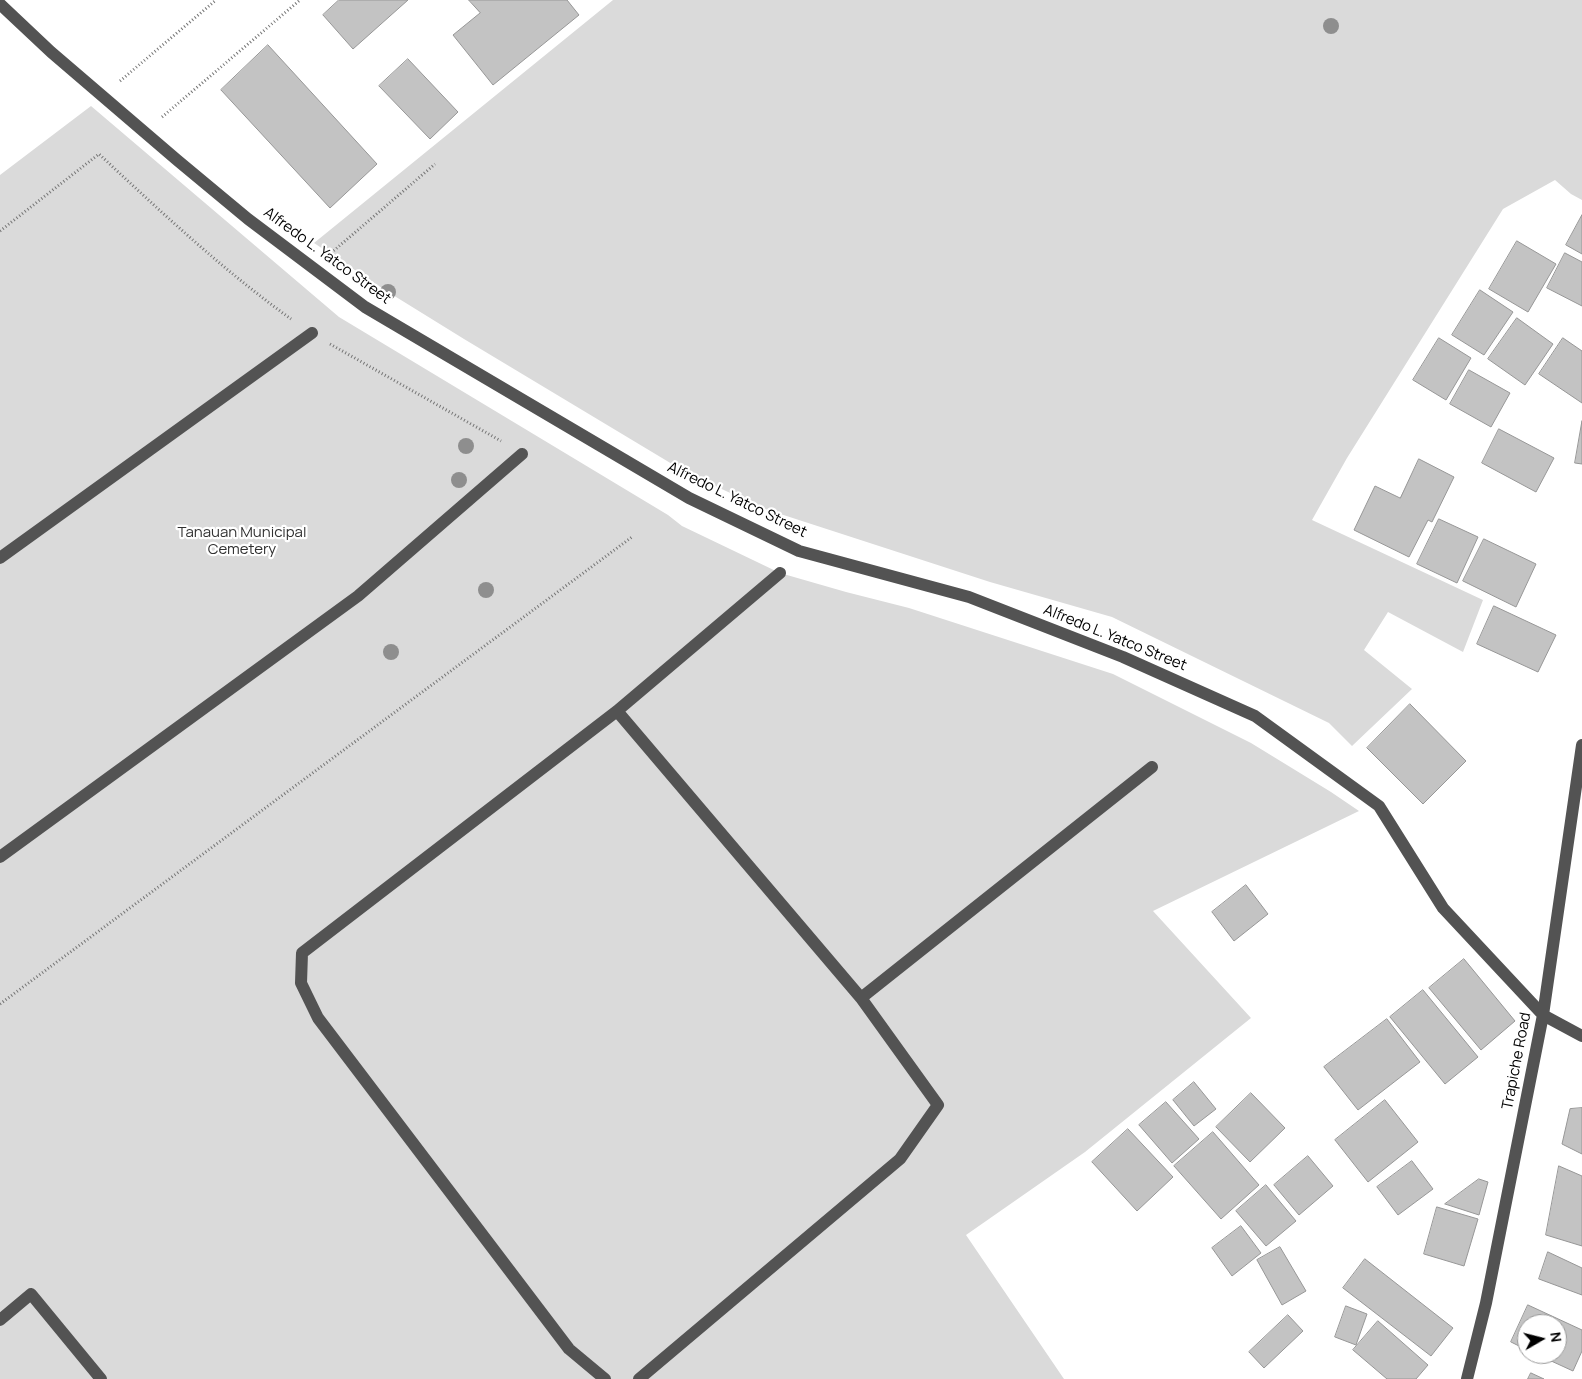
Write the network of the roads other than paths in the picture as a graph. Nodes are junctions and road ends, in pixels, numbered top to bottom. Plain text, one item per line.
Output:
1 (0, 4) edge
2 (312, 333) dead end
3 (522, 454) dead end
4 (0, 558) edge
5 (780, 573) dead end
6 (617, 712) junction
7 (1582, 746) edge
8 (1152, 767) dead end
9 (0, 857) edge
10 (861, 998) junction
11 (1542, 1015) junction
12 (1582, 1036) edge
13 (0, 1320) edge
14 (101, 1379) edge
15 (605, 1379) edge
16 (639, 1379) edge
17 (1467, 1379) edge

1 - 11 street, Alfredo L. Yatco Street
2 - 4 street
3 - 9 street
5 - 6 street
6 - 10 street
6 - 15 street
7 - 11 street, Trapiche Road
8 - 10 street
10 - 16 street
11 - 12 street, Alfredo L. Yatco Street
11 - 17 street, Trapiche Road
13 - 14 street

